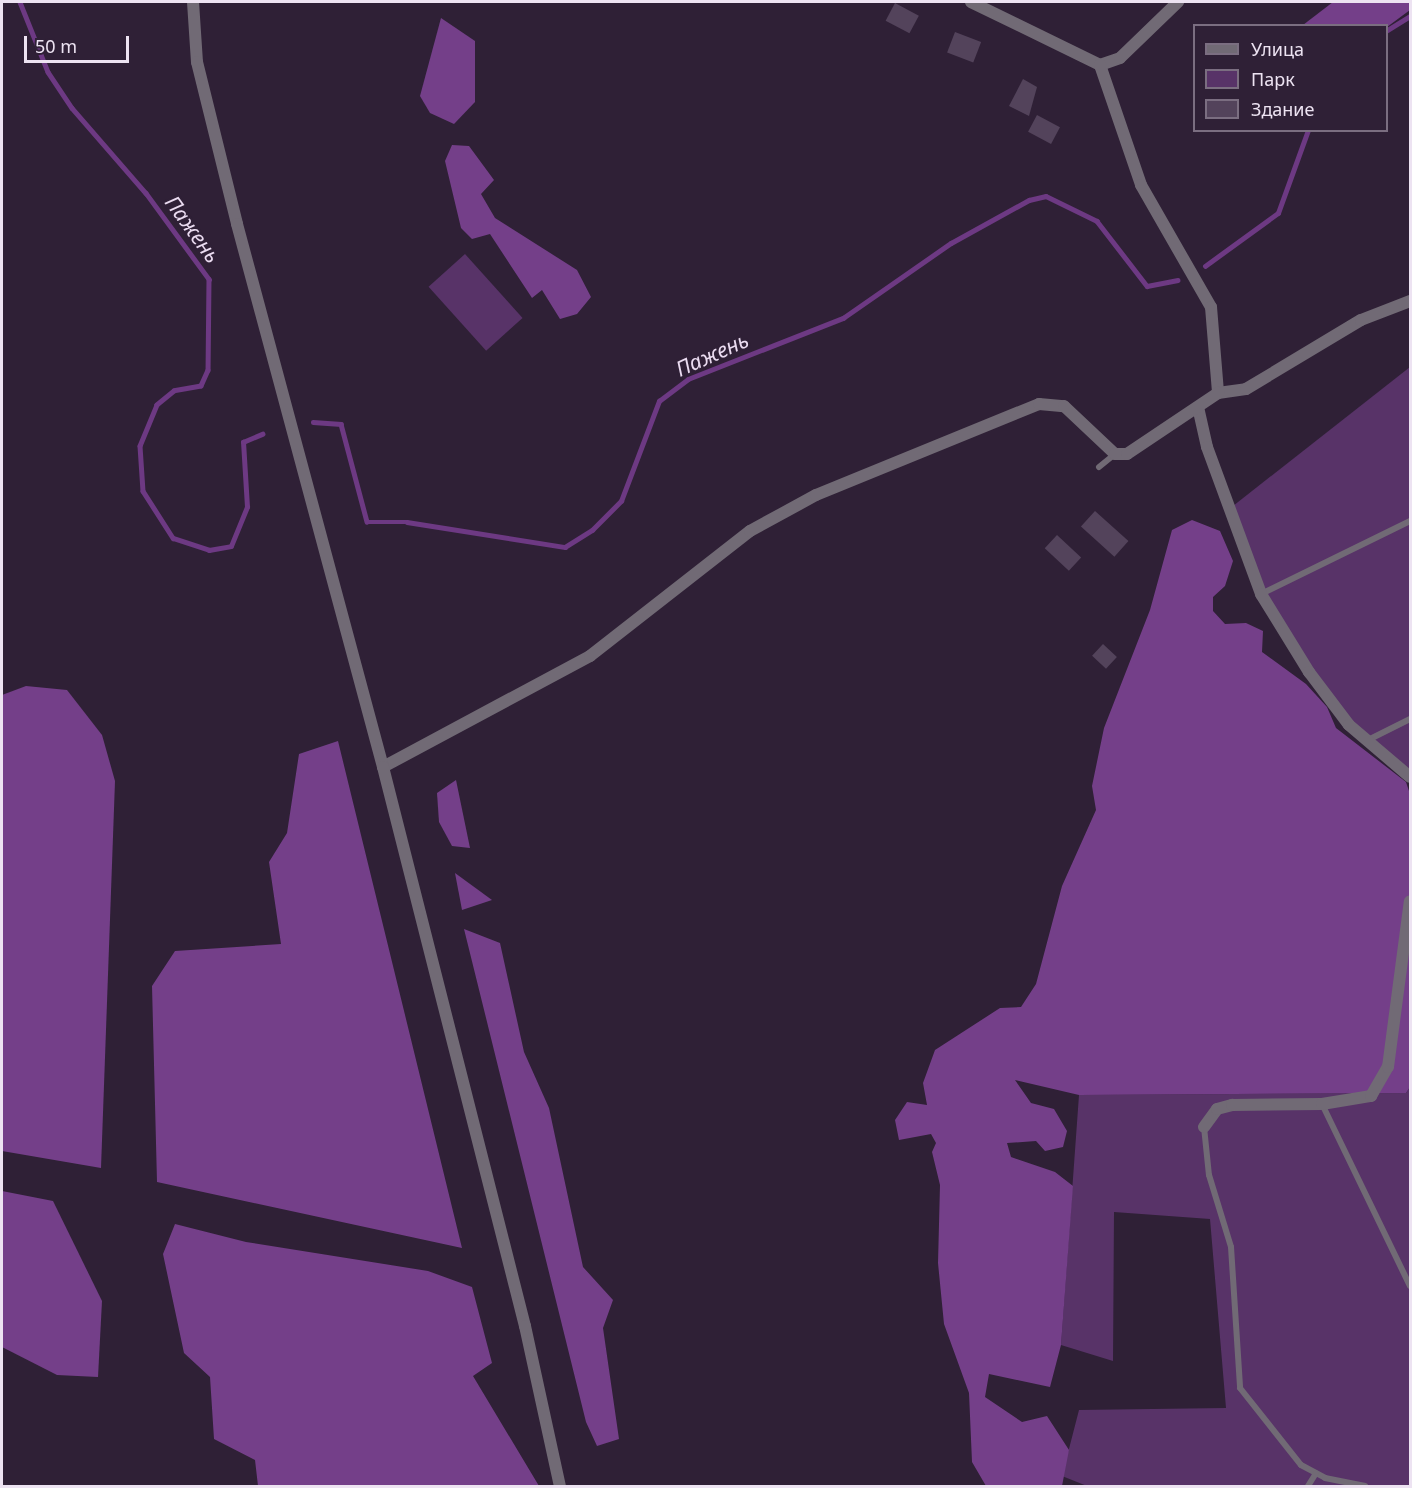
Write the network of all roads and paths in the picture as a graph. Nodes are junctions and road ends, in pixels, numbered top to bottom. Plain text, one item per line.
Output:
1 (193, 2) edge
2 (971, 2) edge
3 (1178, 2) edge
4 (1100, 65) junction
5 (1410, 301) edge
6 (1218, 393) junction
7 (1198, 407) junction
8 (1115, 454) junction
9 (1099, 467) dead end
10 (1410, 521) edge
11 (1261, 594) junction
12 (1410, 719) edge
13 (1368, 740) junction
14 (382, 767) junction
15 (1410, 777) edge
16 (1410, 901) edge
17 (1322, 1104) junction
18 (1204, 1127) joint
19 (1410, 1286) edge
20 (1316, 1473) junction
21 (560, 1486) edge
22 (1308, 1486) edge
23 (1365, 1486) edge

1 - 14 street
2 - 4 street
3 - 4 street
4 - 6 street
5 - 6 street
6 - 7 street
7 - 8 street
7 - 11 street
8 - 9 lane
8 - 14 street
10 - 11 lane
11 - 13 street
12 - 13 lane
13 - 15 street
14 - 21 street
16 - 17 street
17 - 18 street
17 - 19 lane
18 - 20 lane
20 - 22 lane
20 - 23 lane

